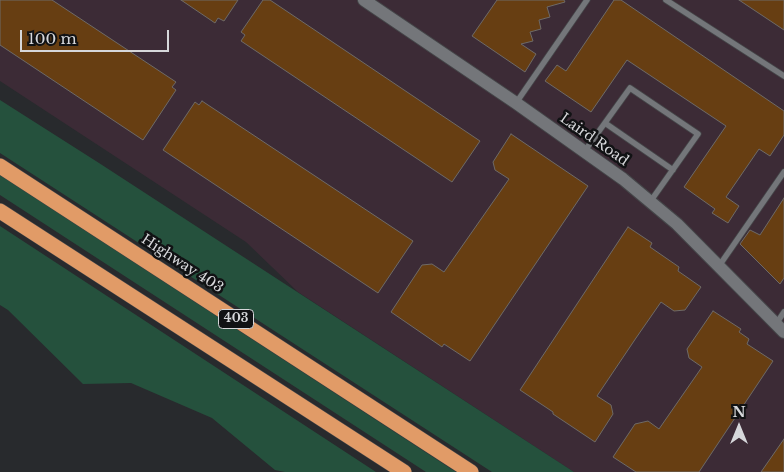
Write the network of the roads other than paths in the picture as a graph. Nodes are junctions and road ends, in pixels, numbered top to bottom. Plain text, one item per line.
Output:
1 (364, 0) edge
2 (587, 0) edge
3 (666, 0) edge
4 (784, 76) edge
5 (516, 103) junction
6 (606, 123) junction
7 (584, 152) junction
8 (0, 166) edge
9 (673, 170) junction
10 (784, 172) edge
11 (650, 202) junction
12 (0, 211) edge
13 (719, 266) junction
14 (784, 312) edge
15 (780, 328) edge
16 (404, 472) edge
17 (471, 472) edge

1 - 5 street, Laird Road
2 - 5 lane
3 - 4 lane
5 - 7 street, Laird Road
6 - 7 lane
6 - 9 lane
6 - 9 lane
7 - 11 street, Laird Road
8 - 17 highway, Highway 403 / 403
9 - 11 lane
10 - 13 lane
11 - 13 street, Laird Road
12 - 16 highway, 403
13 - 15 street, Laird Road
14 - 15 lane

